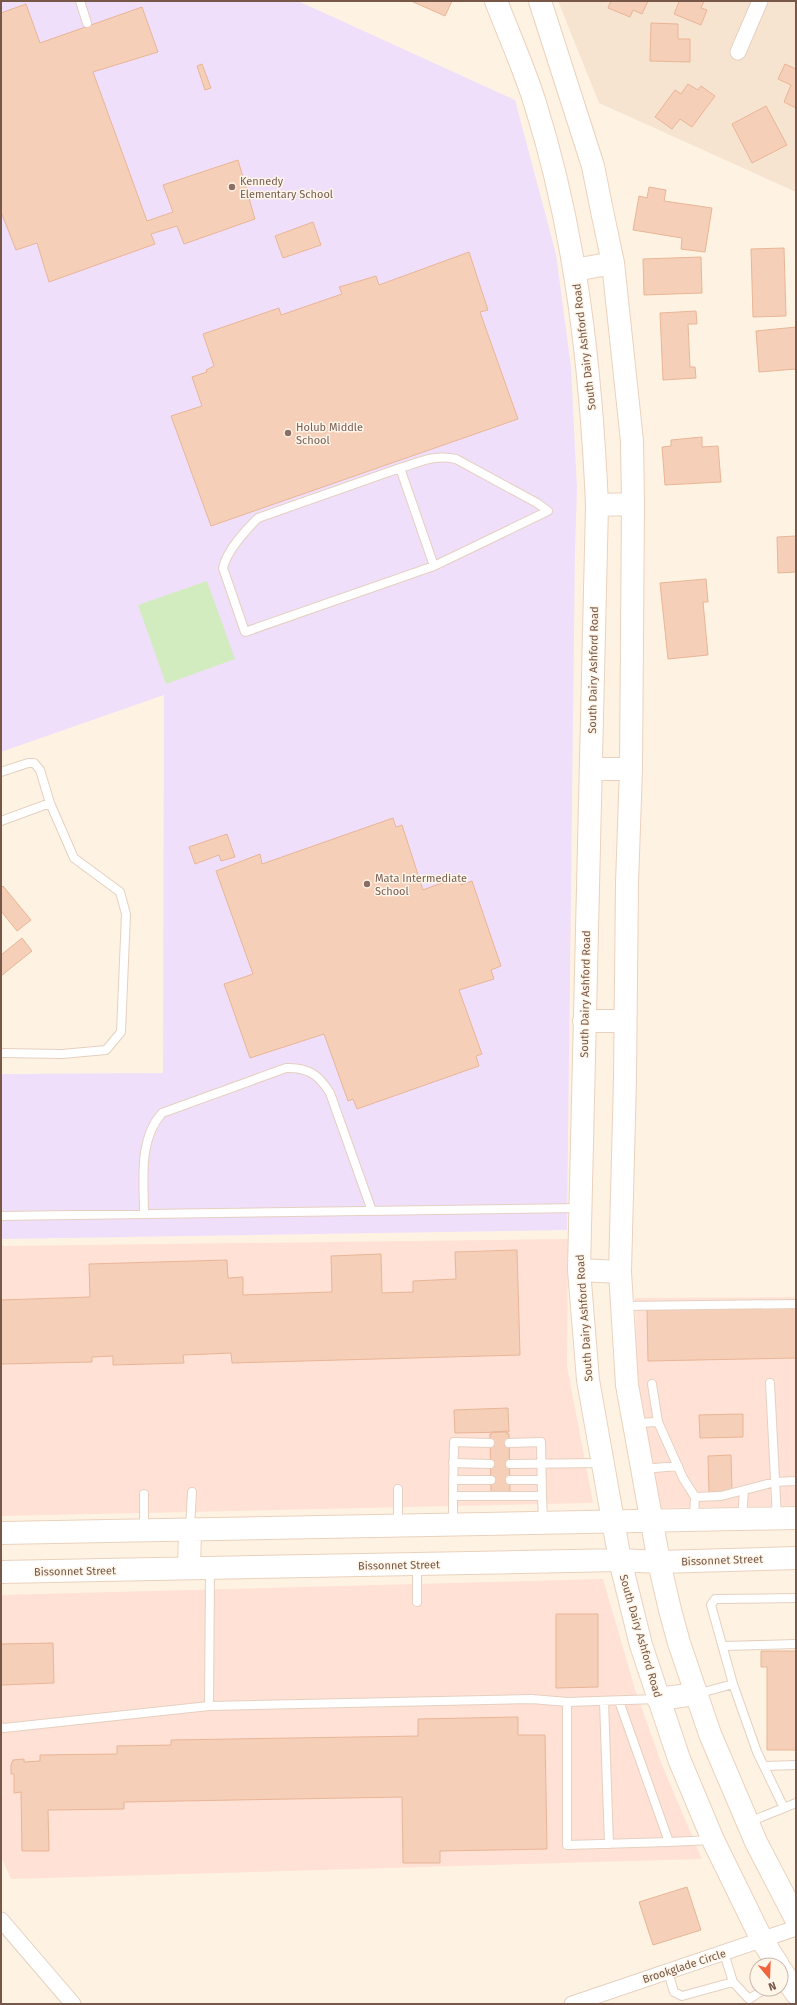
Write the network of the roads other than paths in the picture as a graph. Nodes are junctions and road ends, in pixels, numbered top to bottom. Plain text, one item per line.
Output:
1 (80, 1) edge
2 (496, 1) edge
3 (540, 1) edge
4 (760, 1) edge
5 (87, 23) dead end
6 (738, 52) dead end
7 (612, 263) junction
8 (575, 270) junction
9 (400, 468) junction
10 (633, 504) junction
11 (597, 505) junction
12 (434, 566) junction
13 (591, 769) junction
14 (631, 769) junction
15 (1, 772) edge
16 (50, 803) junction
17 (1, 821) edge
18 (584, 1021) junction
19 (625, 1021) junction
20 (1, 1053) edge
21 (580, 1208) junction
22 (372, 1211) junction
23 (144, 1214) junction
24 (1, 1216) edge
25 (579, 1270) junction
26 (620, 1272) junction
27 (796, 1304) edge
28 (621, 1306) junction
29 (770, 1383) dead end
30 (652, 1384) dead end
31 (658, 1422) junction
32 (634, 1423) junction
33 (490, 1443) dead end
34 (509, 1443) dead end
35 (453, 1463) junction
36 (603, 1463) junction
37 (490, 1464) dead end
38 (510, 1464) dead end
39 (542, 1464) junction
40 (678, 1466) junction
41 (643, 1469) junction
42 (453, 1480) junction
43 (491, 1480) dead end
44 (510, 1480) dead end
45 (542, 1480) junction
46 (796, 1480) edge
47 (775, 1482) junction
48 (398, 1489) dead end
49 (744, 1490) junction
50 (192, 1492) dead end
51 (144, 1494) dead end
52 (453, 1496) junction
53 (542, 1496) junction
54 (695, 1497) junction
55 (742, 1519) junction
56 (787, 1519) edge
57 (694, 1520) junction
58 (613, 1522) junction
59 (652, 1522) junction
60 (543, 1524) junction
61 (453, 1526) junction
62 (398, 1527) junction
63 (144, 1531) junction
64 (190, 1531) junction
65 (1, 1533) edge
66 (796, 1558) edge
67 (620, 1560) junction
68 (660, 1562) junction
69 (416, 1564) junction
70 (199, 1568) junction
71 (1, 1572) edge
72 (796, 1598) edge
73 (417, 1602) dead end
74 (796, 1644) edge
75 (723, 1646) junction
76 (733, 1684) junction
77 (696, 1694) junction
78 (658, 1699) junction
79 (604, 1701) junction
80 (619, 1701) junction
81 (567, 1702) junction
82 (210, 1706) junction
83 (1, 1727) edge
84 (796, 1764) edge
85 (764, 1766) junction
86 (796, 1803) edge
87 (784, 1808) junction
88 (748, 1823) junction
89 (713, 1840) junction
90 (669, 1842) junction
91 (609, 1844) junction
92 (1, 1908) edge
93 (796, 1919) edge
94 (5, 1924) edge
95 (796, 1928) edge
96 (762, 1940) junction
97 (724, 1953) junction
98 (772, 1957) edge
99 (668, 1972) junction
100 (733, 1982) junction
101 (750, 2001) edge
102 (73, 2004) edge
103 (572, 2004) edge

1 - 5 lane
2 - 8 main road, South Dairy Ashford Road
3 - 7 main road
4 - 6 street
7 - 8 main road
7 - 10 main road
8 - 11 main road, South Dairy Ashford Road
9 - 12 lane
9 - 12 lane
9 - 12 lane
10 - 11 main road
10 - 14 main road
11 - 13 main road, South Dairy Ashford Road
13 - 14 main road
13 - 18 main road, South Dairy Ashford Road
14 - 19 main road
15 - 16 lane
16 - 17 lane
16 - 20 lane
18 - 19 main road
18 - 21 main road, South Dairy Ashford Road
19 - 26 main road
21 - 22 lane
21 - 25 main road, South Dairy Ashford Road
22 - 23 lane
22 - 23 lane
23 - 24 lane
25 - 26 main road
25 - 36 main road, South Dairy Ashford Road
26 - 28 main road
27 - 28 lane
28 - 32 main road
29 - 47 lane
30 - 31 lane
31 - 32 lane
31 - 40 lane
32 - 41 main road
33 - 35 lane
34 - 39 lane
35 - 37 lane
35 - 42 lane
36 - 39 lane
36 - 58 main road, South Dairy Ashford Road
38 - 39 lane
39 - 45 lane
40 - 41 lane
40 - 54 lane
41 - 59 main road
42 - 43 lane
42 - 52 lane
44 - 45 lane
45 - 53 lane
46 - 47 lane
47 - 49 lane
47 - 56 lane
48 - 62 lane
49 - 54 lane
49 - 55 lane
50 - 64 lane
51 - 63 lane
52 - 53 lane
52 - 61 lane
53 - 60 lane
54 - 57 lane
55 - 56 main road
55 - 57 main road
57 - 59 main road
58 - 59 main road
58 - 60 main road
58 - 67 main road, South Dairy Ashford Road
59 - 68 main road
60 - 61 main road
61 - 62 main road
62 - 64 main road
63 - 64 main road
63 - 65 main road
64 - 70 main road
66 - 68 main road, Bissonnet Street
67 - 68 main road, Bissonnet Street
67 - 69 main road, Bissonnet Street
67 - 78 main road, South Dairy Ashford Road
68 - 77 main road
69 - 70 main road, Bissonnet Street
69 - 73 lane
70 - 71 main road, Bissonnet Street
70 - 82 lane
72 - 75 lane
74 - 75 lane
75 - 76 lane
76 - 77 lane
76 - 85 lane
77 - 78 main road
77 - 88 main road
78 - 80 lane
78 - 89 main road, South Dairy Ashford Road
79 - 80 lane
79 - 81 lane
79 - 91 lane
80 - 90 lane
81 - 82 lane
81 - 91 lane
82 - 83 lane
84 - 85 lane
85 - 87 lane
86 - 87 lane
87 - 88 lane
88 - 93 main road
89 - 90 lane
89 - 96 main road, South Dairy Ashford Road
90 - 91 lane
92 - 94 street
94 - 102 street
95 - 96 street, Brookglade Circle
96 - 97 street, Brookglade Circle
96 - 98 main road, South Dairy Ashford Road
97 - 99 street, Brookglade Circle
97 - 100 lane
99 - 100 lane
99 - 103 street, Brookglade Circle
100 - 101 lane

